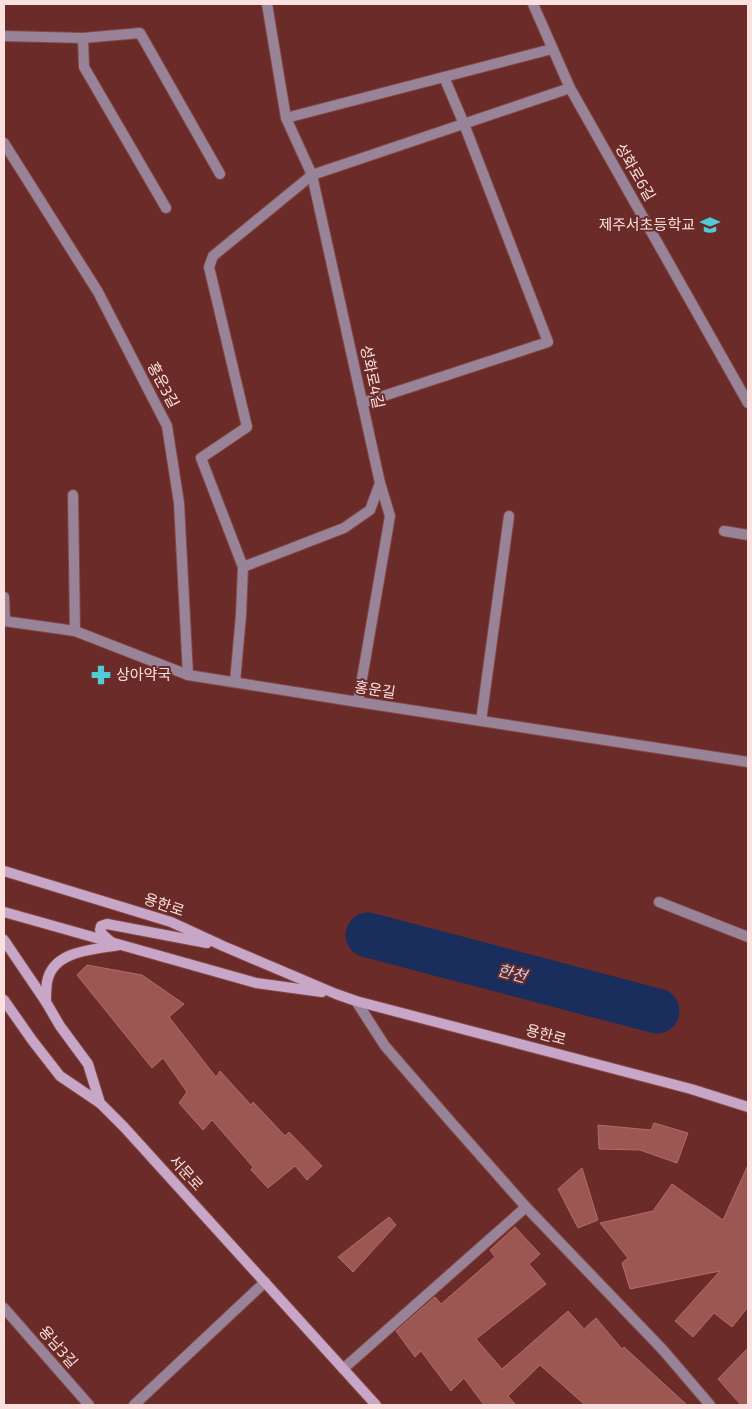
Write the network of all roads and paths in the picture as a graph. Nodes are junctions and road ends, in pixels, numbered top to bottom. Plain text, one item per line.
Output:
1 (267, 4) edge
2 (533, 4) edge
3 (4, 36) edge
4 (83, 38) junction
5 (552, 49) junction
6 (444, 77) junction
7 (570, 88) junction
8 (286, 118) junction
9 (464, 124) junction
10 (4, 143) edge
11 (220, 174) dead end
12 (312, 175) junction
13 (166, 208) dead end
14 (362, 403) junction
15 (748, 403) edge
16 (380, 483) junction
17 (73, 495) dead end
18 (509, 516) dead end
19 (724, 531) dead end
20 (748, 534) edge
21 (243, 567) junction
22 (4, 597) edge
23 (4, 621) edge
24 (76, 631) junction
25 (188, 675) junction
26 (235, 682) junction
27 (358, 702) junction
28 (481, 721) junction
29 (748, 762) edge
30 (4, 871) edge
31 (659, 902) dead end
32 (4, 912) edge
33 (748, 937) edge
34 (4, 940) edge
35 (111, 942) junction
36 (123, 945) junction
37 (223, 946) junction
38 (336, 994) junction
39 (4, 1000) edge
40 (356, 1001) junction
41 (46, 1002) junction
42 (100, 1103) junction
43 (748, 1107) edge
44 (526, 1207) junction
45 (265, 1282) junction
46 (4, 1308) edge
47 (343, 1369) junction
48 (90, 1405) edge
49 (134, 1405) edge
50 (376, 1405) edge
51 (710, 1405) edge

1 - 8 street, 성화로4길
2 - 5 street, 성화로6길
3 - 4 street
4 - 11 street
4 - 13 street
5 - 6 street
5 - 7 street, 성화로6길
6 - 8 street
6 - 9 street
7 - 9 street
7 - 15 street, 성화로6길
8 - 12 street, 성화로4길
9 - 12 street
9 - 14 street
10 - 25 street, 홍운3길
12 - 14 street, 성화로4길
12 - 21 street
14 - 16 street, 성화로4길
16 - 21 street
16 - 27 street, 성화로4길
17 - 24 street
18 - 28 street
19 - 20 street
21 - 26 street
22 - 23 street
23 - 24 street, 홍운길
24 - 25 street, 홍운길
25 - 26 street, 홍운길
26 - 27 street, 홍운길
27 - 28 street, 홍운길
28 - 29 street, 홍운길
30 - 37 main road, 용한로
31 - 33 street
32 - 35 main road, 용한로
34 - 41 main road, 서문로
35 - 36 main road, 용한로
35 - 37 main road
36 - 38 main road, 용한로
36 - 41 main road
37 - 38 main road, 용한로
38 - 40 main road, 용한로
39 - 42 main road
40 - 43 main road, 용한로
40 - 44 street
41 - 42 main road, 서문로
42 - 45 main road, 서문로
44 - 47 street
44 - 51 street
45 - 47 main road, 서문로
45 - 49 street
46 - 48 street, 용남3길
47 - 50 main road, 서문로

